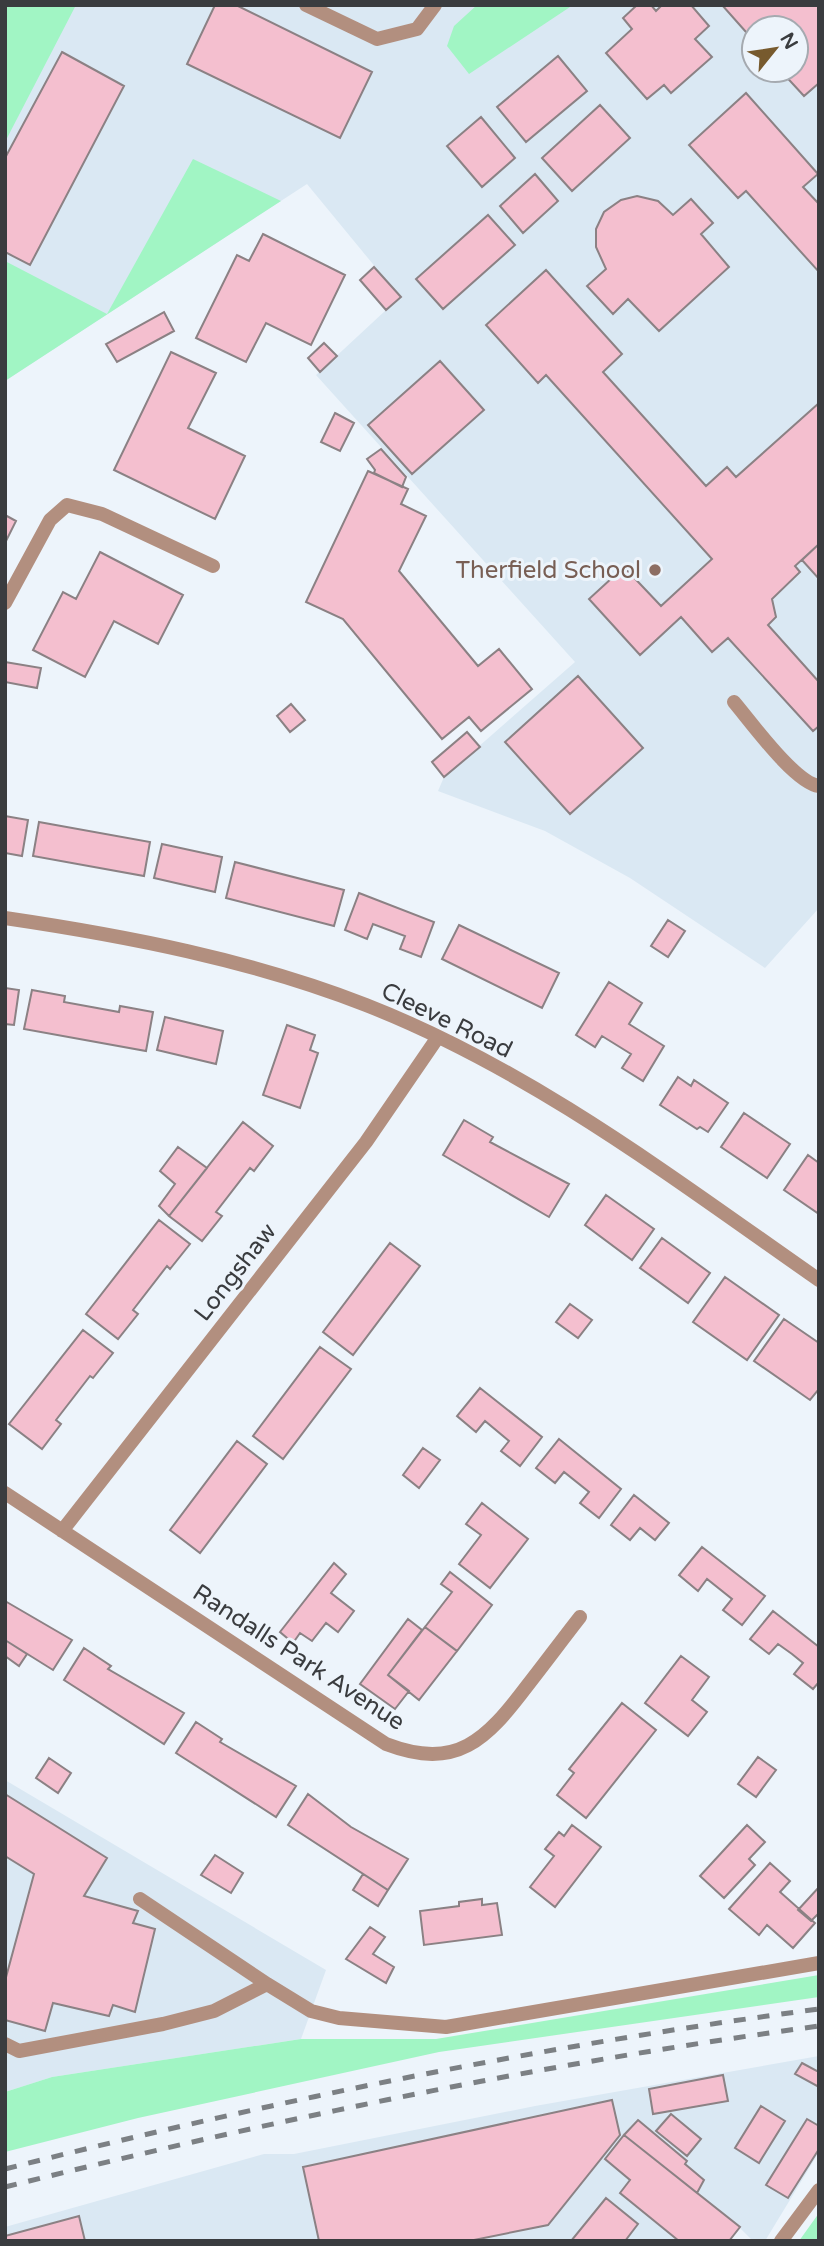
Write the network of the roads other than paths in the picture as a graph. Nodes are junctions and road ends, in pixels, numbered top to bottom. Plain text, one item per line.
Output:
1 (306, 5) edge
2 (435, 5) edge
3 (213, 566) dead end
4 (5, 603) edge
5 (734, 702) dead end
6 (819, 786) edge
7 (5, 918) edge
8 (438, 1037) junction
9 (819, 1280) edge
10 (5, 1493) edge
11 (62, 1531) junction
12 (580, 1617) dead end
13 (140, 1899) dead end
14 (819, 1963) edge
15 (267, 1984) junction
16 (5, 2044) edge
17 (19, 2051) junction
18 (5, 2060) edge
19 (819, 2190) edge
20 (781, 2241) edge

1 - 2 street
3 - 4 street
5 - 6 street
7 - 8 street, Cleeve Road
8 - 9 street, Cleeve Road
8 - 11 street, Longshaw
10 - 11 street, Randalls Park Avenue
11 - 12 street, Randalls Park Avenue
13 - 15 street
14 - 15 street
15 - 17 street
16 - 17 street
17 - 18 street
19 - 20 street

